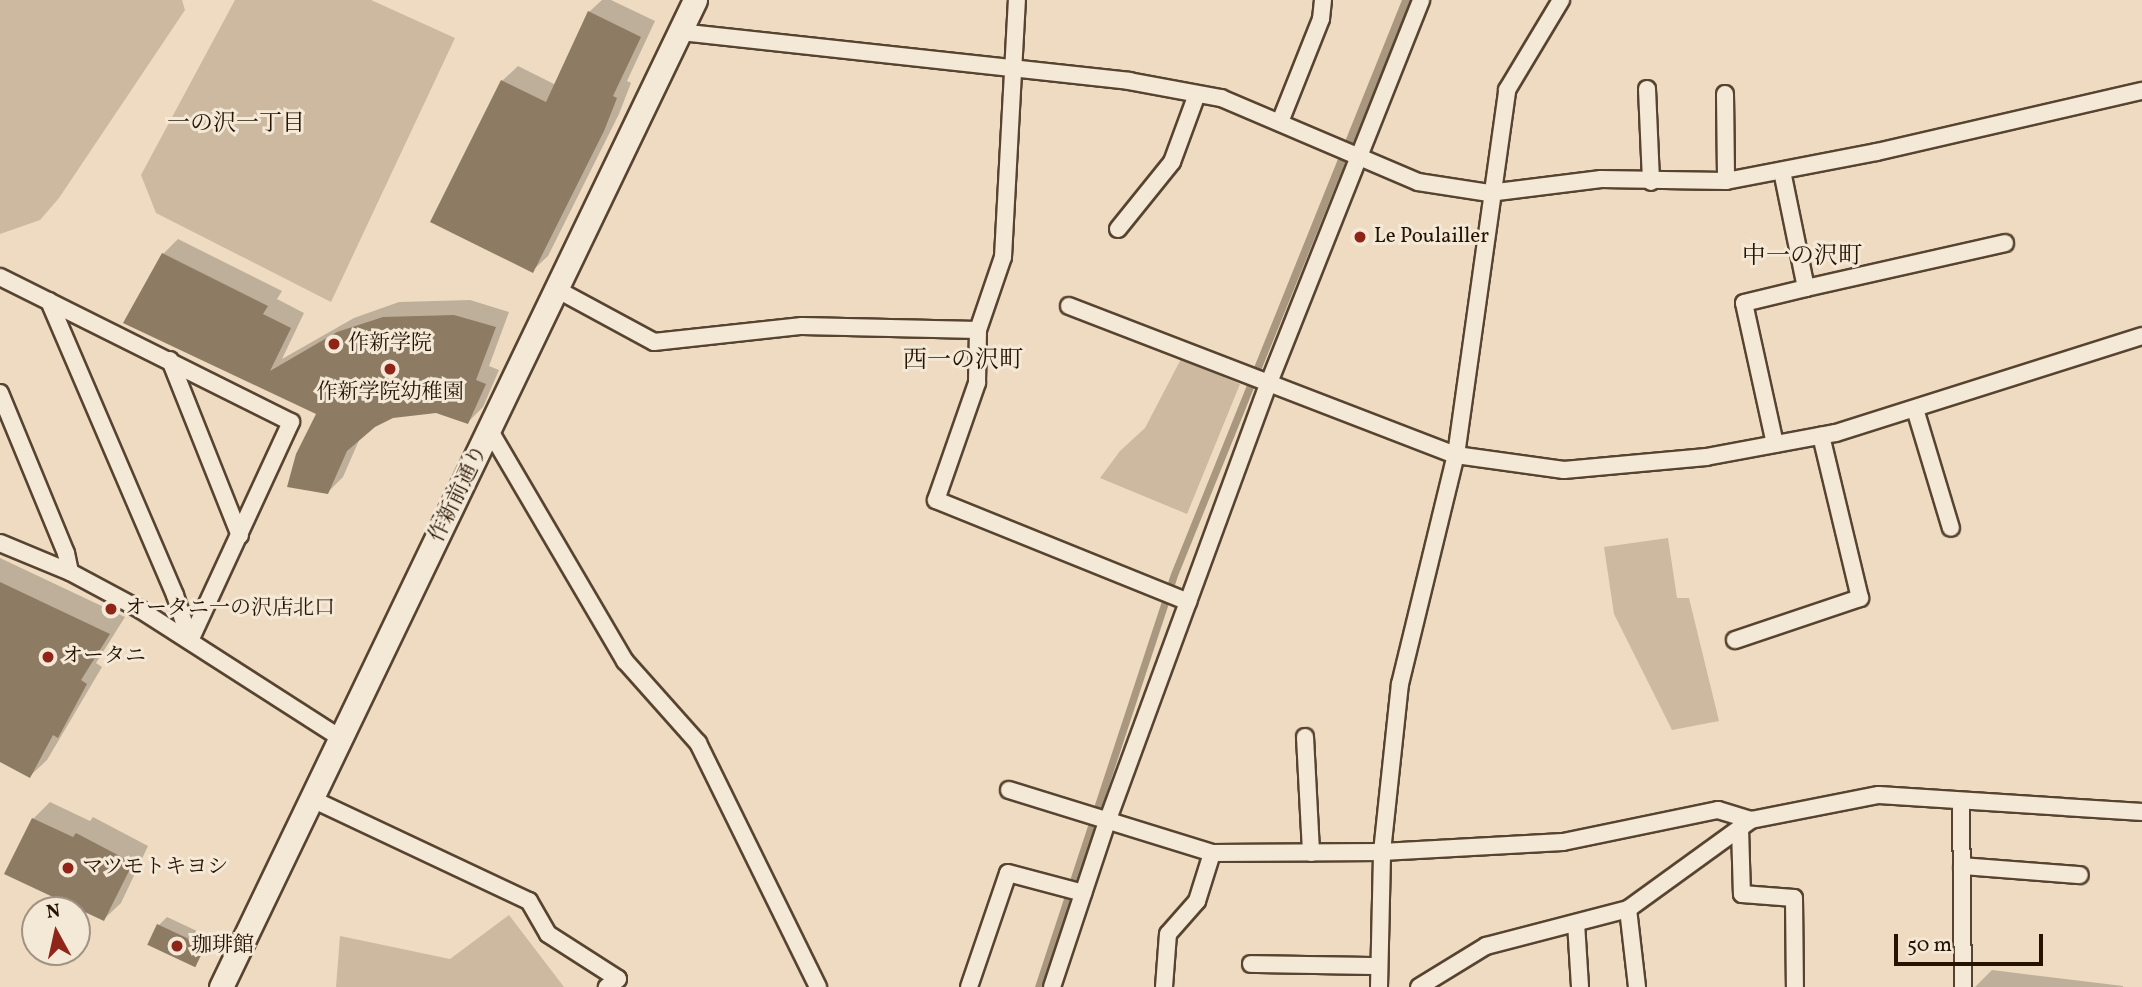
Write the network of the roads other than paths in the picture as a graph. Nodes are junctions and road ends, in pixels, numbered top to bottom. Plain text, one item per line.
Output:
1 (695, 0) edge
2 (1017, 0) edge
3 (1323, 0) edge
4 (1421, 0) edge
5 (1561, 0) edge
6 (680, 32) junction
7 (1016, 72) junction
8 (1647, 89) dead end
9 (2142, 91) edge
10 (1197, 94) junction
11 (1725, 94) dead end
12 (1280, 122) junction
13 (1360, 156) junction
14 (1782, 171) junction
15 (1726, 181) junction
16 (1651, 182) junction
17 (1489, 193) junction
18 (1118, 229) dead end
19 (2005, 243) dead end
20 (0, 277) edge
21 (1806, 288) junction
22 (558, 290) junction
23 (49, 301) junction
24 (1069, 306) dead end
25 (978, 330) junction
26 (2142, 336) edge
27 (170, 360) junction
28 (1268, 385) junction
29 (0, 393) edge
30 (1915, 409) junction
31 (490, 431) junction
32 (1821, 436) junction
33 (1775, 444) junction
34 (1456, 455) junction
35 (1951, 528) dead end
36 (240, 536) junction
37 (0, 543) edge
38 (70, 572) junction
39 (1188, 602) junction
40 (1735, 640) dead end
41 (190, 641) junction
42 (1305, 737) dead end
43 (340, 738) junction
44 (1009, 790) dead end
45 (312, 799) junction
46 (1961, 801) junction
47 (2142, 812) edge
48 (1107, 822) junction
49 (1746, 824) junction
50 (1382, 852) junction
51 (1212, 853) junction
52 (1311, 853) junction
53 (1962, 866) junction
54 (2080, 875) dead end
55 (1083, 893) junction
56 (1628, 909) junction
57 (1576, 923) junction
58 (1251, 964) dead end
59 (1379, 966) junction
60 (221, 987) edge
61 (607, 987) edge
62 (818, 987) edge
63 (969, 987) edge
64 (1052, 987) edge
65 (1164, 987) edge
66 (1379, 987) edge
67 (1419, 987) edge
68 (1580, 987) edge
69 (1637, 987) edge
70 (1795, 987) edge
71 (1963, 987) edge

1 - 6 street, 作新前通り
2 - 7 street
3 - 12 street
4 - 13 street
5 - 17 street
6 - 7 street
6 - 22 street, 作新前通り
7 - 10 street
7 - 25 street
8 - 16 street
9 - 14 street
10 - 12 street
10 - 18 street
11 - 15 street
12 - 13 street
13 - 17 street
13 - 28 street
14 - 15 street
14 - 21 street
15 - 16 street
16 - 17 street
17 - 34 street
19 - 21 street
20 - 23 street
21 - 33 street
22 - 25 street
22 - 31 street, 作新前通り
23 - 27 street
23 - 41 street
24 - 28 street
25 - 39 street
26 - 30 street
27 - 36 street
27 - 36 street
28 - 34 street
28 - 39 street
29 - 38 street
30 - 32 street
30 - 35 street
31 - 43 street, 作新前通り
31 - 62 street
32 - 33 street
32 - 40 street
33 - 34 street
34 - 50 street
36 - 41 street
37 - 38 street
38 - 41 street
39 - 48 street
41 - 43 street
42 - 52 street
43 - 45 street, 作新前通り
44 - 48 street
45 - 60 street, 作新前通り
45 - 61 street
46 - 47 street
46 - 49 street
46 - 53 street
48 - 51 street
48 - 55 street
49 - 50 street
49 - 56 street
49 - 70 street
50 - 52 street
50 - 59 street
51 - 52 street
51 - 65 street
53 - 54 street
53 - 71 street
55 - 63 street
55 - 64 street
56 - 57 street
56 - 69 street
57 - 67 street
57 - 68 street
58 - 59 street
59 - 66 street

